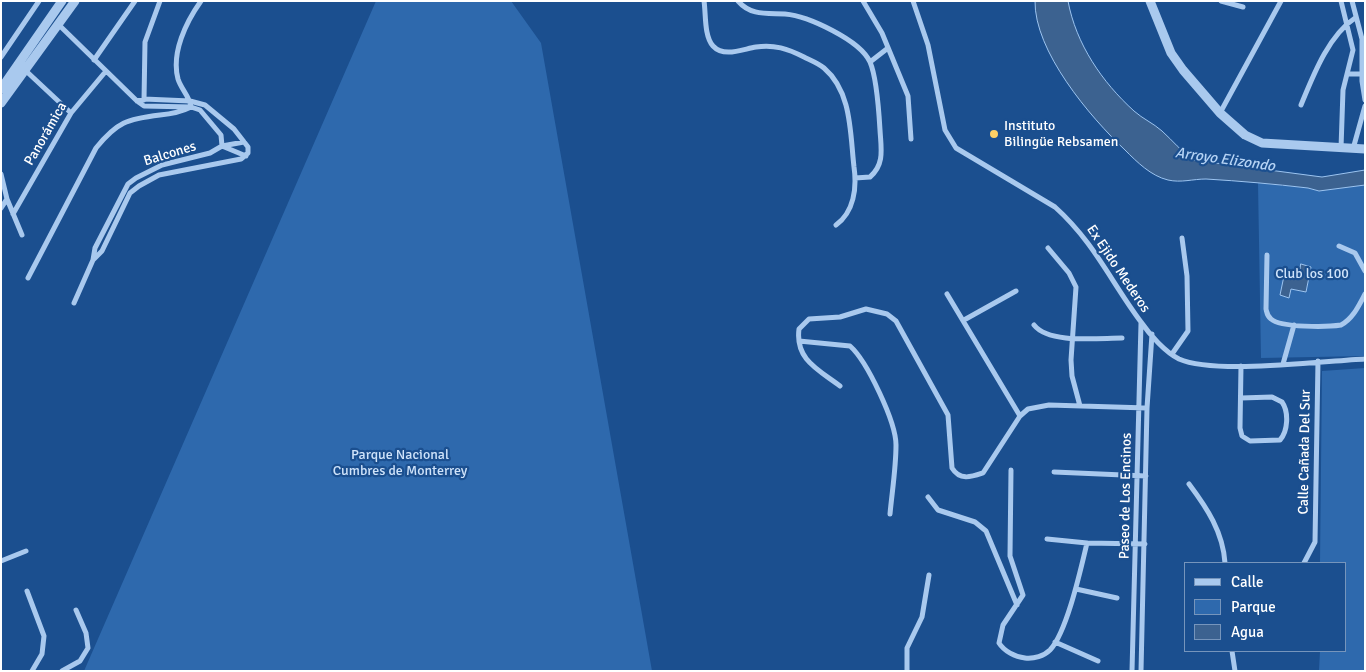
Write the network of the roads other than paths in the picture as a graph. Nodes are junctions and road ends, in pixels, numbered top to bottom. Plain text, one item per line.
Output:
1 (38, 1) edge
2 (62, 1) edge
3 (75, 1) edge
4 (135, 1) edge
5 (160, 1) edge
6 (201, 1) edge
7 (704, 1) edge
8 (738, 1) edge
9 (863, 1) edge
10 (913, 1) edge
11 (1150, 1) edge
12 (1221, 1) edge
13 (1281, 1) edge
14 (1341, 1) edge
15 (1352, 1) edge
16 (1243, 8) dead end
17 (1355, 18) junction
18 (1345, 24) junction
19 (59, 25) junction
20 (888, 48) junction
21 (1, 58) edge
22 (94, 60) junction
23 (870, 62) junction
24 (25, 70) junction
25 (106, 71) junction
26 (1348, 74) junction
27 (1362, 74) junction
28 (1, 89) edge
29 (144, 99) junction
30 (1365, 100) edge
31 (136, 101) junction
32 (1, 103) edge
33 (191, 104) junction
34 (1301, 105) dead end
35 (144, 106) junction
36 (1365, 106) edge
37 (71, 113) junction
38 (1220, 113) junction
39 (911, 139) dead end
40 (244, 142) junction
41 (222, 146) junction
42 (1341, 148) junction
43 (1353, 149) junction
44 (1365, 149) edge
45 (247, 154) junction
46 (1, 174) edge
47 (855, 178) junction
48 (7, 199) junction
49 (1, 208) edge
50 (13, 214) junction
51 (836, 225) dead end
52 (22, 235) dead end
53 (1182, 238) dead end
54 (1339, 246) dead end
55 (1048, 248) dead end
56 (1267, 255) dead end
57 (93, 260) junction
58 (1365, 271) edge
59 (28, 278) dead end
60 (1016, 291) dead end
61 (947, 294) dead end
62 (1365, 294) edge
63 (74, 303) dead end
64 (964, 320) junction
65 (1141, 322) junction
66 (1034, 325) dead end
67 (1294, 325) junction
68 (1152, 334) junction
69 (1072, 337) junction
70 (1122, 338) dead end
71 (799, 341) junction
72 (1172, 354) junction
73 (1365, 359) edge
74 (1318, 361) junction
75 (1283, 364) junction
76 (1241, 366) junction
77 (840, 386) dead end
78 (1241, 398) junction
79 (1080, 406) junction
80 (1139, 408) junction
81 (1147, 408) junction
82 (1020, 416) junction
83 (1011, 470) dead end
84 (1054, 472) dead end
85 (1137, 476) junction
86 (1146, 476) junction
87 (1189, 484) dead end
88 (928, 497) dead end
89 (890, 514) dead end
90 (1047, 539) dead end
91 (1087, 543) junction
92 (1136, 544) junction
93 (1145, 544) junction
94 (26, 551) dead end
95 (1, 561) edge
96 (1225, 562) edge
97 (1305, 562) edge
98 (929, 575) dead end
99 (1076, 589) junction
100 (27, 591) dead end
101 (1117, 598) dead end
102 (1017, 606) junction
103 (76, 610) dead end
104 (1055, 642) junction
105 (1232, 652) edge
106 (1098, 661) dead end
107 (32, 671) edge
108 (62, 671) edge
109 (907, 671) edge
110 (1132, 671) edge
111 (1141, 671) edge
112 (1234, 671) edge

1 - 21 street
2 - 28 street
3 - 19 street
4 - 22 street
5 - 29 street
6 - 33 street
7 - 47 street
8 - 23 street
9 - 20 street
10 - 65 street, Ex Ejido Mederos
11 - 38 street
12 - 16 street
13 - 38 street
14 - 18 street
15 - 17 street
17 - 18 street
17 - 27 street
18 - 26 street
18 - 34 street
19 - 22 street
19 - 24 street
20 - 23 street
20 - 39 street
22 - 25 street
23 - 47 street
24 - 32 street
24 - 37 street
25 - 31 street
25 - 37 street, Panorámica
26 - 27 street
26 - 42 street
27 - 30 street
29 - 31 street
29 - 33 street
29 - 35 street
31 - 35 street
33 - 35 street
33 - 40 street
33 - 41 street
33 - 59 street
36 - 43 street
37 - 50 street, Panorámica
38 - 42 street
40 - 41 street, Balcones
40 - 45 street
41 - 45 street
41 - 57 street, Balcones
42 - 43 street
43 - 44 street
45 - 57 street, Balcones
46 - 48 street
47 - 51 street
48 - 49 street
48 - 50 street
50 - 52 street
53 - 72 street
54 - 58 street
55 - 69 street
56 - 67 street
57 - 63 street, Balcones
60 - 64 street
61 - 64 street
62 - 67 street
64 - 82 street
65 - 68 street, Ex Ejido Mederos
65 - 80 street, Paseo de Los Encinos
66 - 69 street
67 - 75 street
68 - 72 street, Ex Ejido Mederos
68 - 81 street, Paseo de Los Encinos
69 - 70 street
69 - 79 street
71 - 77 street
71 - 82 street
71 - 89 street
72 - 76 street, Ex Ejido Mederos
73 - 74 street, Ex Ejido Mederos
74 - 75 street, Ex Ejido Mederos
74 - 97 street, Calle Cañada Del Sur
75 - 76 street, Ex Ejido Mederos
76 - 78 street
78 - 78 street
79 - 80 street
79 - 82 street
80 - 81 street
80 - 85 street, Paseo de Los Encinos
81 - 86 street, Paseo de Los Encinos
83 - 102 street
84 - 85 street
85 - 86 street
85 - 92 street, Paseo de Los Encinos
86 - 93 street, Paseo de Los Encinos
87 - 96 street
88 - 102 street
90 - 91 street
91 - 92 street
91 - 99 street
92 - 93 street
92 - 110 street, Paseo de Los Encinos
93 - 111 street, Paseo de Los Encinos
94 - 95 street
98 - 109 street
99 - 101 street
99 - 104 street
100 - 107 street
102 - 104 street
103 - 108 street
104 - 106 street
105 - 112 street

